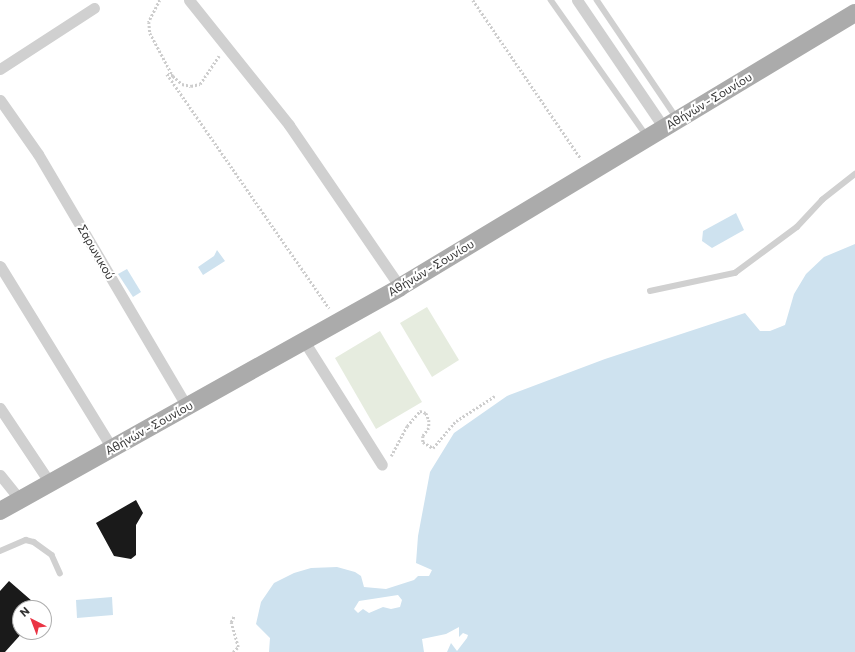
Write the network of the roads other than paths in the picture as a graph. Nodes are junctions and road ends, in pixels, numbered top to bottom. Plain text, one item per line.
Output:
1 (189, 0) edge
2 (551, 0) edge
3 (577, 0) edge
4 (597, 0) edge
5 (94, 8) dead end
6 (855, 13) edge
7 (0, 69) edge
8 (0, 100) edge
9 (671, 124) junction
10 (648, 138) junction
11 (855, 174) edge
12 (0, 266) edge
13 (400, 287) junction
14 (650, 291) dead end
15 (304, 341) junction
16 (187, 407) junction
17 (0, 408) edge
18 (112, 448) junction
19 (382, 465) road end
20 (0, 476) edge
21 (50, 483) junction
22 (20, 500) junction
23 (0, 511) edge
24 (0, 551) edge
25 (60, 573) dead end

1 - 13 street
2 - 10 lane
3 - 9 street
4 - 9 lane
5 - 7 street
6 - 9 main road, Αθήνών - Σουνίου
8 - 16 street, Σαρωνικού
9 - 10 main road, Αθήνών - Σουνίου
10 - 13 main road, Αθήνών - Σουνίου
11 - 14 lane
12 - 18 street
13 - 15 main road, Αθήνών - Σουνίου
15 - 16 main road, Αθήνών - Σουνίου
15 - 19 street
16 - 18 main road, Αθήνών - Σουνίου
17 - 21 street
18 - 21 main road, Αθήνών - Σουνίου
20 - 22 street
21 - 22 main road, Αθήνών - Σουνίου
22 - 23 main road, Αθήνών - Σουνίου
24 - 25 lane

